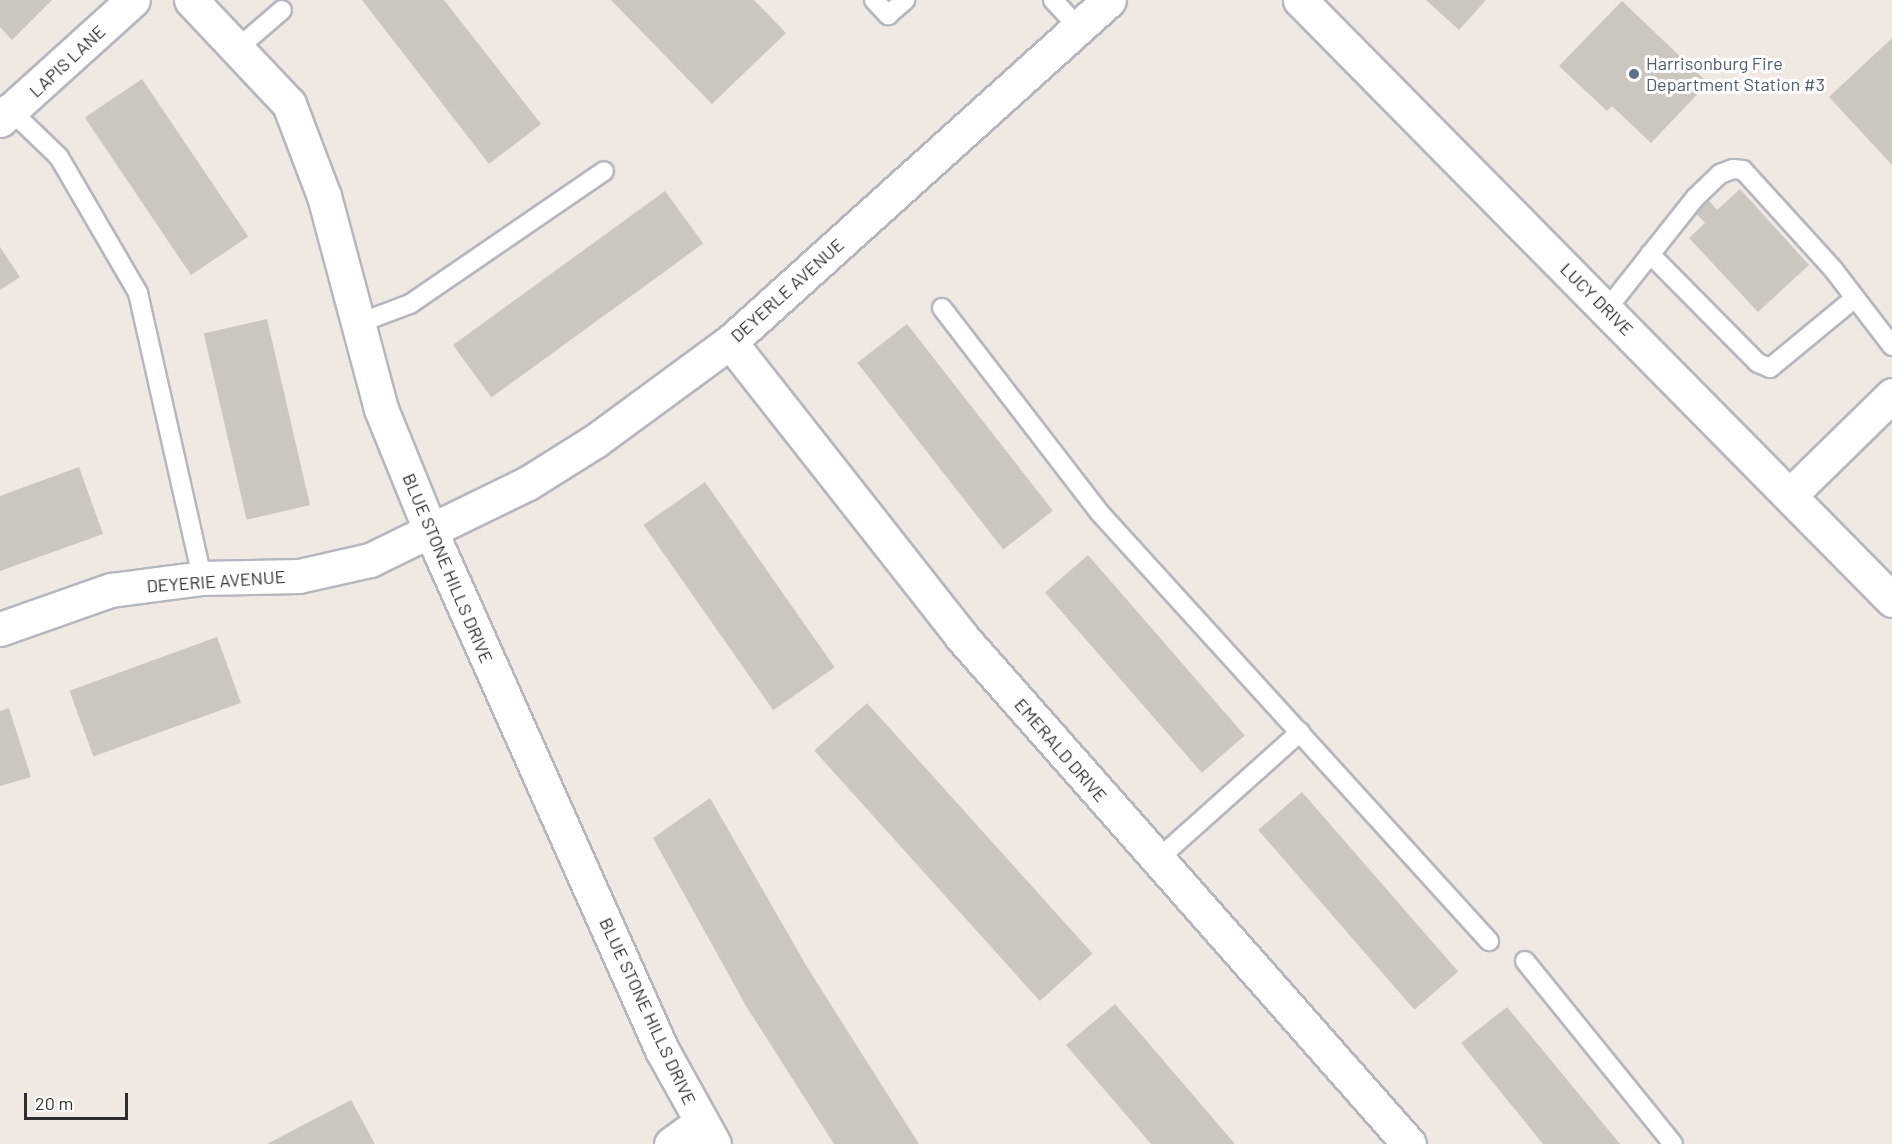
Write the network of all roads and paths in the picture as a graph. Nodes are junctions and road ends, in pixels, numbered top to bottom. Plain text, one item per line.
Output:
1 (133, 0) edge
2 (191, 0) edge
3 (874, 0) edge
4 (905, 0) edge
5 (1053, 0) edge
6 (1109, 0) edge
7 (1300, 0) edge
8 (282, 10) dead end
9 (1079, 28) junction
10 (238, 48) junction
11 (4, 110) edge
12 (604, 171) dead end
13 (1650, 254) junction
14 (1855, 298) junction
15 (942, 308) dead end
16 (1607, 309) junction
17 (357, 324) junction
18 (730, 342) junction
19 (1892, 346) edge
20 (1892, 395) edge
21 (1790, 495) junction
22 (431, 532) junction
23 (202, 578) junction
24 (1892, 600) edge
25 (0, 629) edge
26 (1300, 732) junction
27 (1157, 860) junction
28 (1489, 941) dead end
29 (1525, 961) dead end
30 (707, 1133) edge
31 (671, 1144) edge
32 (1409, 1144) edge
33 (1673, 1144) edge

1 - 11 street, LAPIS LANE
2 - 10 street, BLUE STONE HILLS DRIVE
3 - 4 lane
5 - 9 lane
6 - 9 street, DEYERLE AVENUE
7 - 16 street, LUCY DRIVE
8 - 10 lane
9 - 18 street, DEYERLE AVENUE
10 - 17 street, BLUE STONE HILLS DRIVE
11 - 23 lane
12 - 17 lane
13 - 14 lane
13 - 14 lane
13 - 16 lane
14 - 19 lane
15 - 26 lane
16 - 21 street, LUCY DRIVE
17 - 22 street, BLUE STONE HILLS DRIVE
18 - 22 street, DEYERLE AVENUE
18 - 27 street, EMERALD DRIVE
20 - 21 street
21 - 24 street, LUCY DRIVE
22 - 23 street, DEYERIE AVENUE
22 - 30 street, BLUE STONE HILLS DRIVE
23 - 25 street, DEYERIE AVENUE
26 - 27 lane
26 - 28 lane
27 - 32 street, EMERALD DRIVE
29 - 33 lane
30 - 31 street

